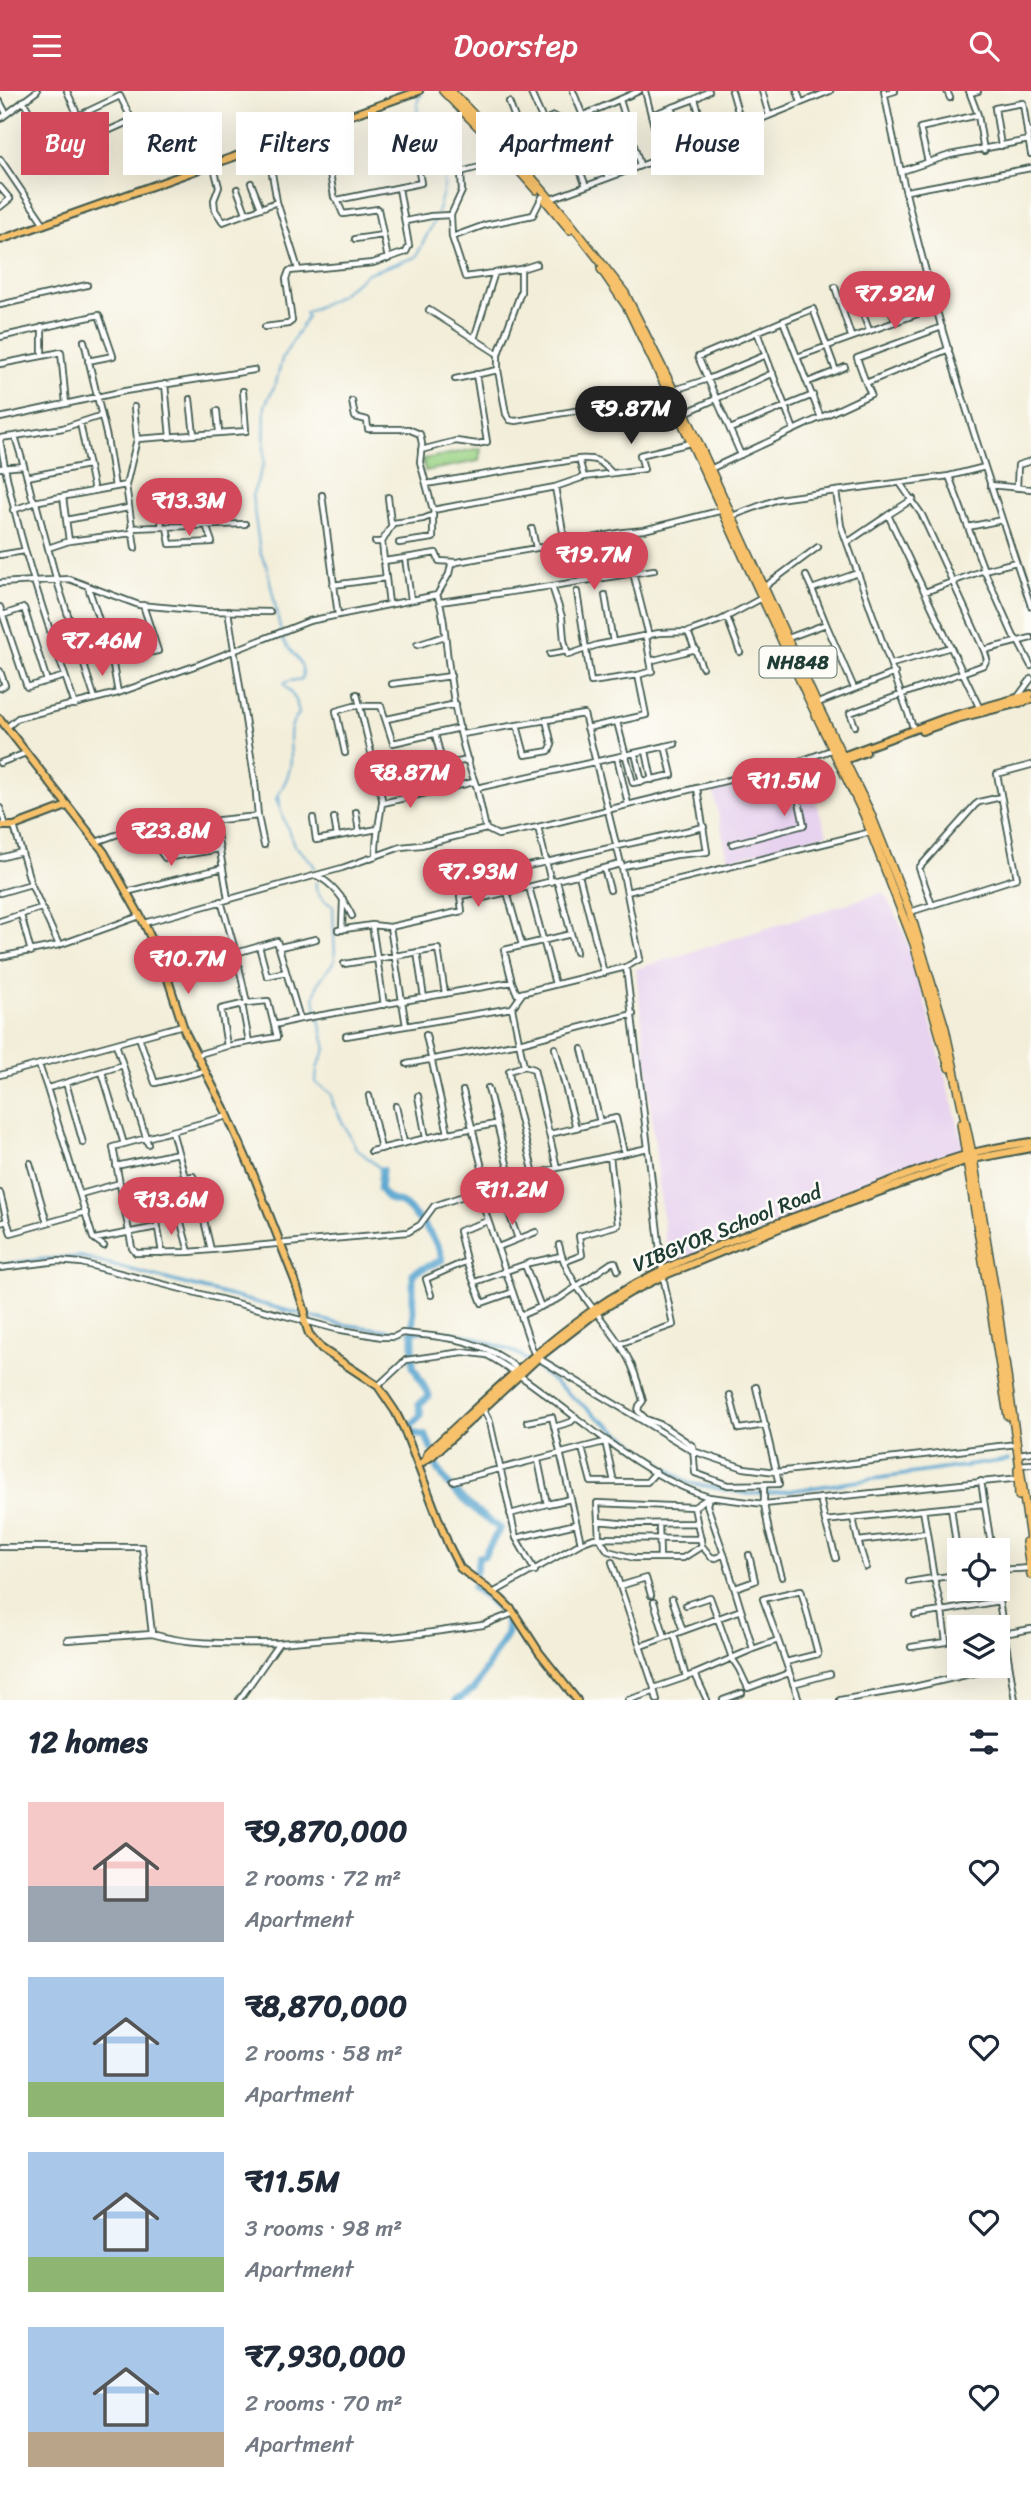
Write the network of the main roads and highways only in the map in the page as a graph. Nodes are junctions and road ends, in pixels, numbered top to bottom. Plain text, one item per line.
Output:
1 (419, 91) edge
2 (443, 91) edge
3 (451, 91) edge
4 (408, 93) edge
5 (476, 119) edge
6 (476, 122) edge
7 (525, 175) edge
8 (526, 175) edge
9 (547, 198) junction
10 (0, 240) edge
11 (681, 412) junction
12 (707, 470) junction
13 (764, 593) junction
14 (1031, 694) edge
15 (1031, 700) edge
16 (0, 719) edge
17 (823, 722) junction
18 (842, 759) junction
19 (67, 806) junction
20 (3, 826) edge
21 (1031, 1142) edge
22 (1031, 1148) edge
23 (970, 1156) junction
24 (418, 1465) junction
25 (1019, 1478) junction
26 (1031, 1548) edge
27 (1031, 1570) edge
28 (575, 1700) edge

1 - 4 main road
2 - 6 highway, NH848
3 - 5 highway, NH848
4 - 10 main road
7 - 9 highway, NH848
8 - 9 highway, NH848
9 - 11 highway, NH848
11 - 12 highway, NH848
11 - 12 highway, NH848
12 - 13 highway, NH848
13 - 17 highway, NH848
13 - 17 highway, NH848
14 - 18 main road
15 - 18 main road
16 - 19 main road
17 - 18 highway, NH848
18 - 23 highway, NH848
18 - 23 highway, NH848
19 - 20 main road
19 - 24 main road
21 - 23 main road, VIBGYOR School Road
22 - 23 main road, VIBGYOR School Road
23 - 24 main road, VIBGYOR School Road
23 - 25 highway, NH848
24 - 28 main road
25 - 26 highway, NH848
25 - 27 highway, NH848

